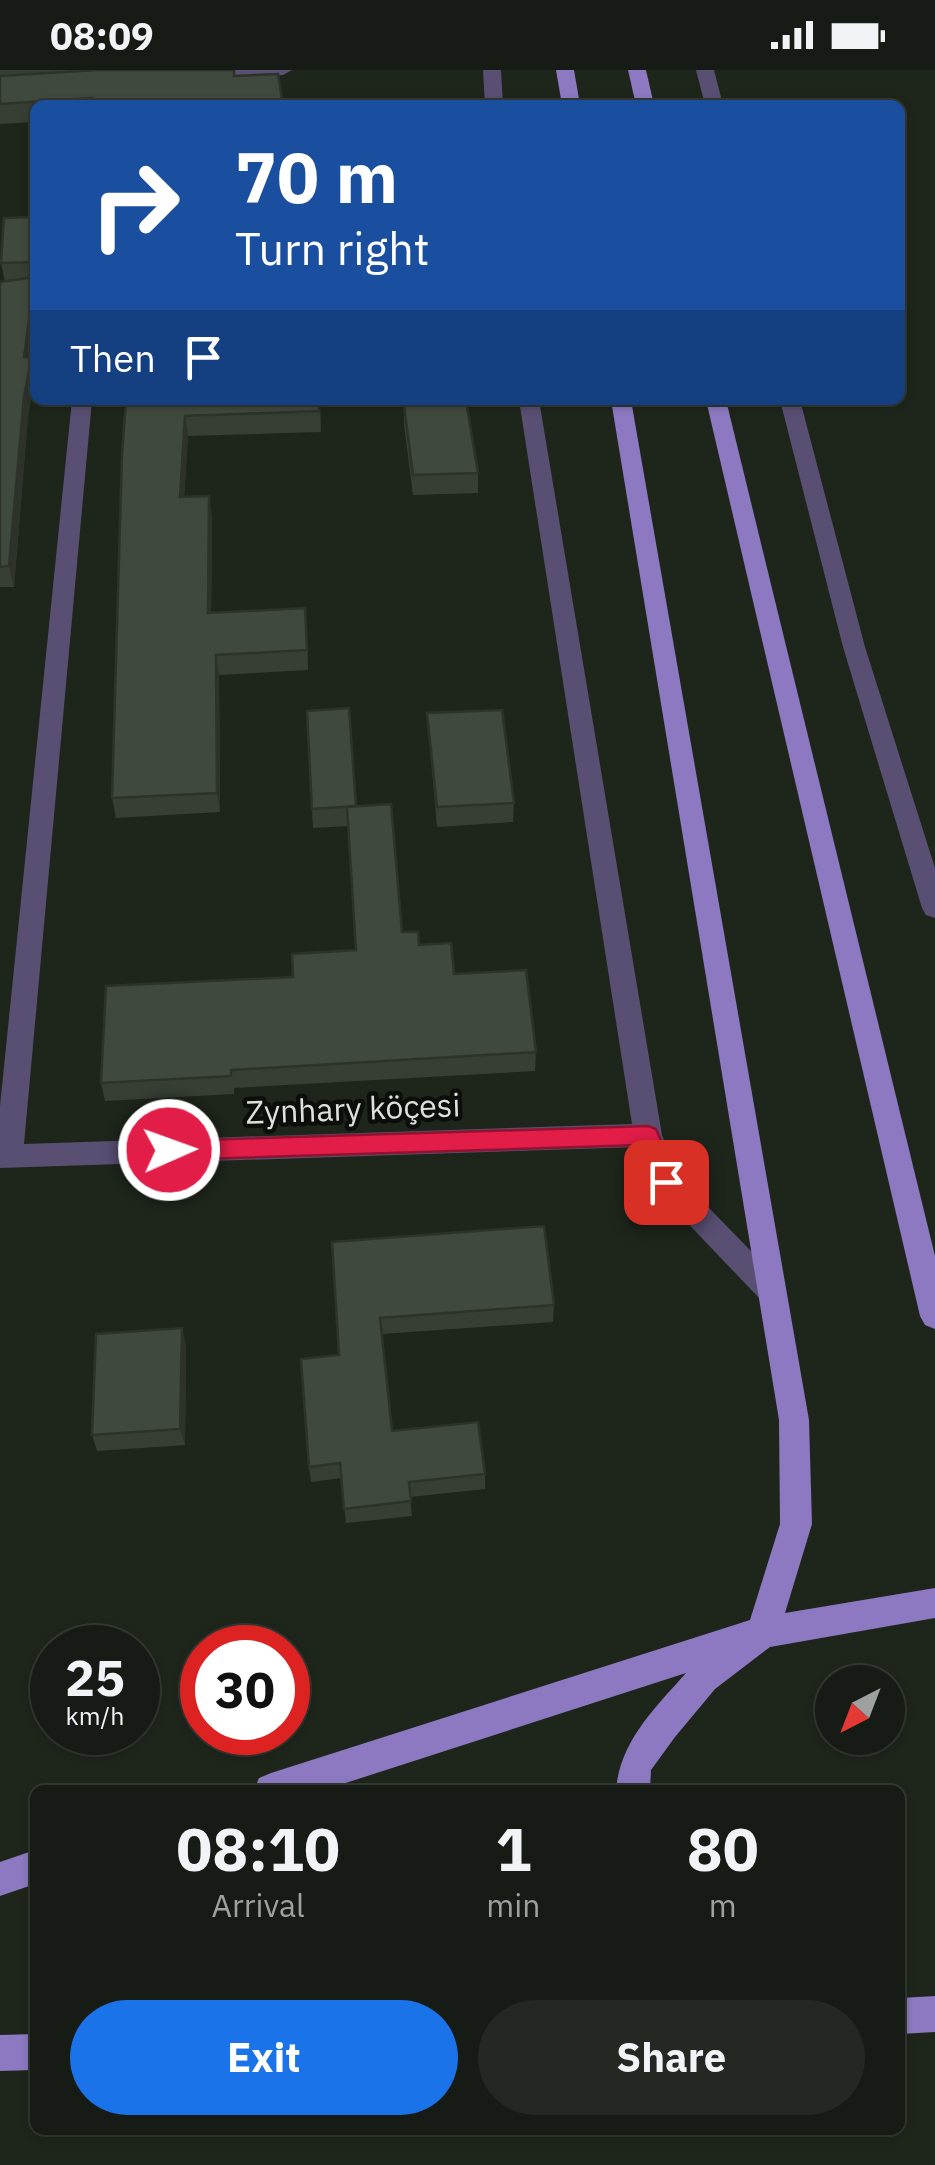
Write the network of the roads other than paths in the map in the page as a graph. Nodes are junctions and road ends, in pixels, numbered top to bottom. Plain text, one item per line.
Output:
1 (283, 70) edge
2 (492, 70) edge
3 (565, 70) edge
4 (637, 70) edge
5 (705, 70) edge
6 (170, 77) edge
7 (494, 100) edge
8 (570, 100) edge
9 (644, 100) edge
10 (713, 100) edge
11 (81, 405) edge
12 (530, 405) edge
13 (621, 405) edge
14 (717, 405) edge
15 (791, 405) edge
16 (935, 908) edge
17 (648, 1136) junction
18 (5, 1155) edge
19 (771, 1291) junction
20 (934, 1311) edge
21 (935, 1603) edge
22 (763, 1632) junction
23 (287, 1785) edge
24 (632, 1785) edge
25 (30, 1869) edge
26 (0, 1878) edge
27 (935, 2014) edge
28 (905, 2016) edge
29 (30, 2052) edge
30 (0, 2053) edge

1 - 6 street
2 - 7 street
3 - 8 main road
4 - 9 main road
5 - 10 street
11 - 18 street
12 - 17 street
13 - 19 main road
14 - 20 main road
15 - 16 street
17 - 18 street, Zynhary köçesi
17 - 19 street
19 - 22 main road
21 - 22 main road
22 - 23 main road
22 - 24 main road
25 - 26 main road
27 - 28 main road
29 - 30 main road

